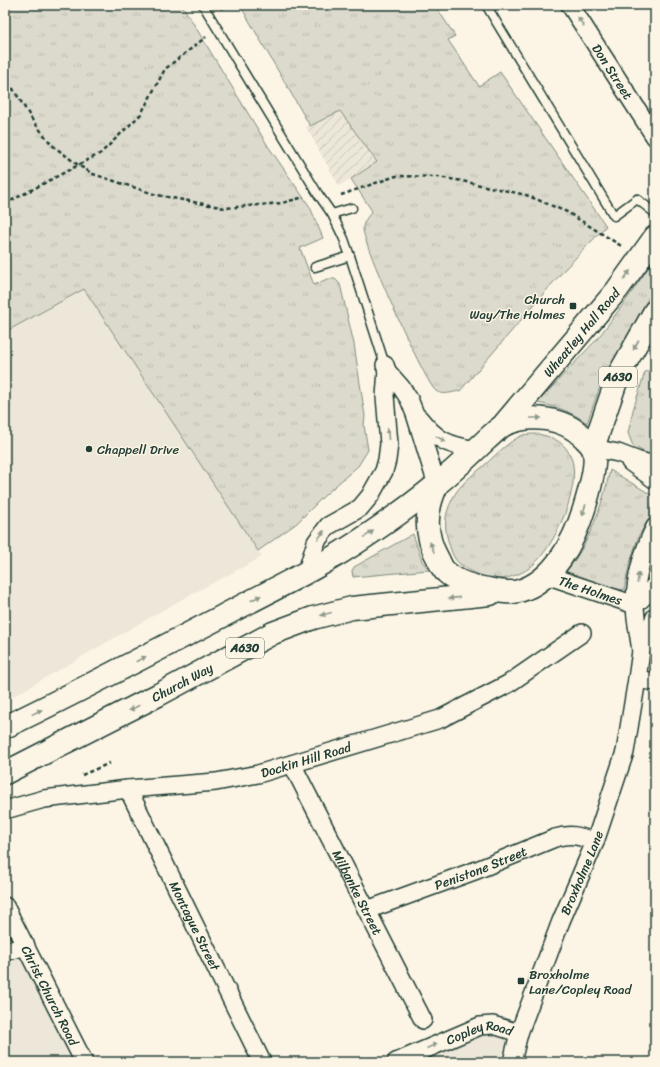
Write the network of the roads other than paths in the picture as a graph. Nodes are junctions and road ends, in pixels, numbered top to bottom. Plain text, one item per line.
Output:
1 (203, 5) edge
2 (486, 5) edge
3 (570, 5) edge
4 (651, 127) edge
5 (352, 208) dead end
6 (655, 213) edge
7 (332, 214) junction
8 (655, 238) edge
9 (350, 256) junction
10 (314, 267) dead end
11 (655, 311) edge
12 (386, 368) junction
13 (415, 414) junction
14 (504, 424) junction
15 (592, 448) junction
16 (476, 450) junction
17 (618, 453) junction
18 (655, 465) edge
19 (655, 480) edge
20 (437, 485) junction
21 (655, 527) edge
22 (307, 571) junction
23 (546, 575) junction
24 (655, 585) edge
25 (507, 592) junction
26 (635, 605) junction
27 (655, 617) edge
28 (582, 633) dead end
29 (640, 650) junction
30 (638, 679) junction
31 (655, 682) edge
32 (5, 727) edge
33 (292, 764) junction
34 (5, 773) edge
35 (128, 788) junction
36 (5, 810) edge
37 (595, 842) junction
38 (5, 906) edge
39 (367, 910) junction
40 (26, 946) junction
41 (5, 952) edge
42 (423, 1020) dead end
43 (519, 1033) junction
44 (79, 1060) edge
45 (262, 1062) edge
46 (396, 1062) edge
47 (512, 1062) edge

1 - 7 lane
2 - 6 lane
4 -> 3 street, Don Street
5 - 7 lane
7 - 9 lane
14 -> 8 highway, Wheatley Hall Road
9 - 10 lane
9 - 12 lane
11 -> 15 highway, Wheatley Hall Road / A630
12 - 13 street
22 -> 12 street
13 -> 16 street
13 - 20 street
14 -> 15 highway, Wheatley Hall Road
14 - 16 highway, Wheatley Hall Road
15 - 17 street
15 -> 23 highway, Wheatley Hall Road
16 - 20 highway, Wheatley Hall Road
17 - 18 street
17 - 19 street
22 -> 20 highway
25 -> 20 highway, Wheatley Hall Road
26 -> 21 street, The Holmes
32 -> 22 highway
23 - 25 highway, Wheatley Hall Road
23 - 26 street, The Holmes
24 - 26 street, The Holmes
25 -> 34 highway, Church Way / A630
26 - 29 street, The Holmes
27 - 29 street, The Holmes
28 - 33 street, Dockin Hill Road
29 - 30 street, The Holmes
30 - 31 street
30 - 37 street, Broxholme Lane
33 - 35 street, Dockin Hill Road
33 - 39 street, Milbanke Street
35 - 36 street, Dockin Hill Road
35 - 45 street, Montague Street
37 - 39 street, Penistone Street
37 - 43 street, Broxholme Lane
38 - 40 street, Christ Church Road
39 - 42 street, Milbanke Street
40 - 41 street
40 - 44 street, Christ Church Road
46 -> 43 street, Copley Road
43 - 47 street, Broxholme Lane

